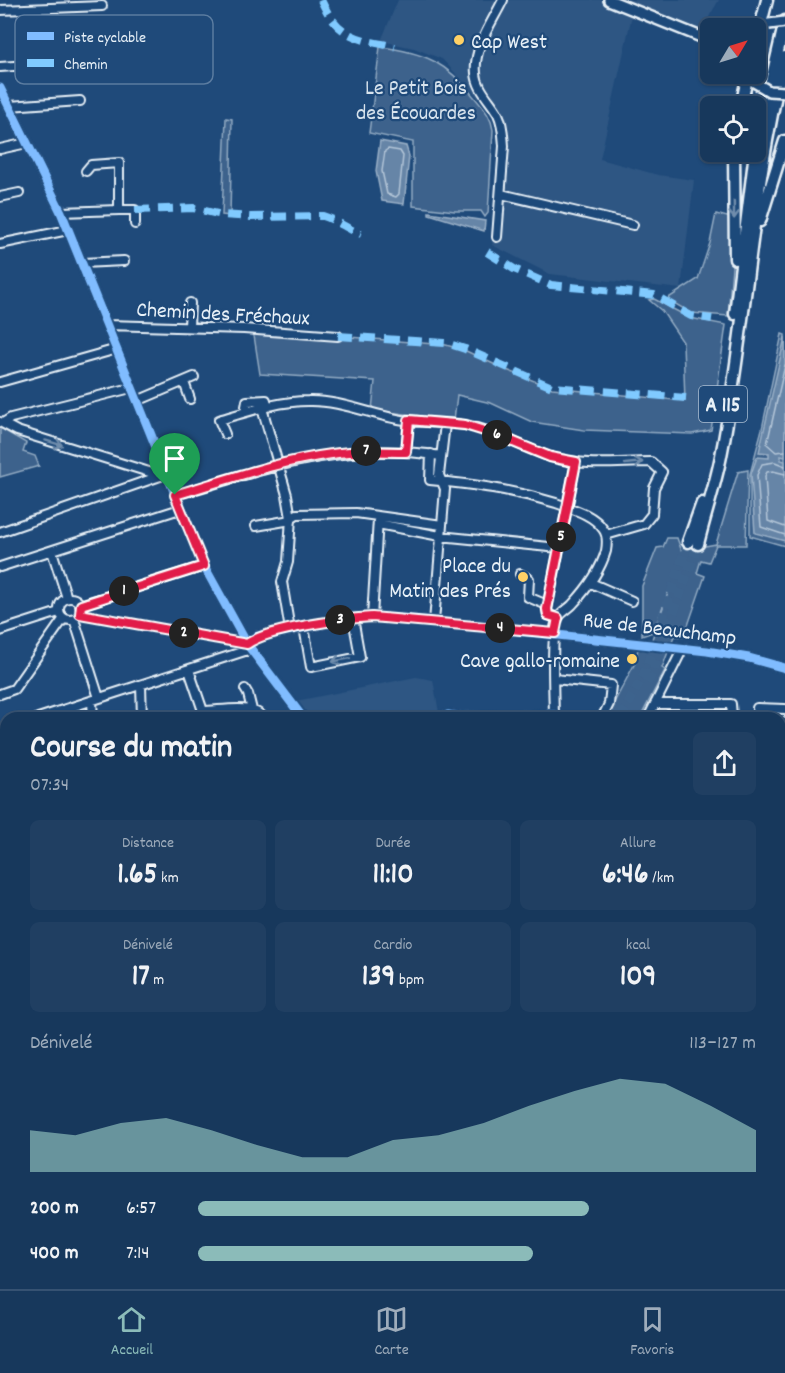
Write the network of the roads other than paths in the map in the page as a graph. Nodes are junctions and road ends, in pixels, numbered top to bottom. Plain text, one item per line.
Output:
1 (503, 0) edge
2 (609, 0) edge
3 (767, 0) edge
4 (43, 4) edge
5 (102, 6) dead end
6 (0, 10) edge
7 (764, 18) edge
8 (785, 22) edge
9 (766, 26) edge
10 (700, 36) edge
11 (785, 57) edge
12 (15, 66) edge
13 (0, 67) edge
14 (760, 84) edge
15 (0, 88) edge
16 (785, 93) edge
17 (80, 101) dead end
18 (766, 103) edge
19 (9, 106) junction
20 (785, 141) edge
21 (27, 143) junction
22 (0, 148) edge
23 (734, 162) edge
24 (753, 162) edge
25 (86, 171) dead end
26 (19, 193) dead end
27 (501, 194) junction
28 (0, 197) edge
29 (119, 210) junction
30 (61, 212) junction
31 (135, 224) dead end
32 (633, 225) dead end
33 (68, 230) junction
34 (497, 237) dead end
35 (0, 244) edge
36 (124, 261) dead end
37 (82, 263) junction
38 (748, 273) junction
39 (736, 302) junction
40 (190, 303) dead end
41 (106, 325) junction
42 (189, 327) junction
43 (338, 336) dead end
44 (116, 348) junction
45 (194, 377) dead end
46 (0, 382) edge
47 (183, 382) junction
48 (132, 388) junction
49 (190, 399) dead end
50 (137, 401) junction
51 (265, 407) junction
52 (409, 420) junction
53 (2, 423) edge
54 (445, 424) junction
55 (225, 434) dead end
56 (406, 452) junction
57 (431, 454) junction
58 (441, 456) junction
59 (576, 462) junction
60 (279, 465) junction
61 (164, 475) junction
62 (442, 481) junction
63 (175, 495) junction
64 (567, 507) junction
65 (180, 508) junction
66 (291, 519) junction
67 (378, 519) junction
68 (442, 525) junction
69 (256, 526) dead end
70 (0, 532) edge
71 (606, 535) junction
72 (440, 536) junction
73 (559, 548) junction
74 (52, 551) junction
75 (204, 566) junction
76 (0, 567) edge
77 (520, 574) dead end
78 (591, 583) junction
79 (67, 598) junction
80 (632, 601) dead end
81 (548, 605) junction
82 (78, 613) junction
83 (61, 615) junction
84 (372, 617) junction
85 (353, 618) junction
86 (558, 618) junction
87 (434, 622) junction
88 (304, 627) junction
89 (290, 630) junction
90 (0, 631) edge
91 (555, 633) junction
92 (249, 646) junction
93 (683, 648) junction
94 (785, 668) edge
95 (189, 670) junction
96 (555, 680) junction
97 (141, 685) junction
98 (245, 688) dead end
99 (0, 694) edge
100 (96, 700) junction
101 (655, 704) junction
102 (757, 708) dead end
103 (785, 709) edge
104 (252, 710) junction
105 (203, 711) joint
106 (63, 712) edge
107 (94, 712) edge
108 (142, 712) edge
109 (260, 712) edge
110 (298, 712) edge
111 (554, 712) edge
112 (605, 712) edge
113 (651, 712) edge
114 (732, 712) edge

1 - 27 street
2 - 10 main road
3 - 7 highway
4 - 5 street
4 - 6 street
8 - 9 main road, bridge
8 - 18 highway
11 - 38 highway, A 115
12 - 13 street
14 - 16 main road, bridge
15 - 19 street
17 - 19 street
19 - 21 street
20 - 38 highway
21 - 22 street
21 - 30 street
23 -> 39 highway
24 - 39 highway, A 115
25 - 29 street
26 - 28 street
27 - 32 street
27 - 34 street
29 - 30 street
29 - 31 street
30 - 33 street
33 - 35 street
33 - 37 street
36 - 37 street
37 - 41 street
38 - 39 highway, A 115
40 - 42 street
41 - 42 street, Chemin des Fréchaux
41 - 44 street
42 - 43 street, Chemin des Fréchaux
44 - 46 street
44 - 48 street
45 - 47 street
47 - 49 street
47 - 50 street
48 - 50 street
48 - 53 street
50 - 61 street
51 - 52 street
51 - 55 street
51 - 60 street
52 - 54 street
52 - 56 street
53 -> 61 street
54 - 58 street
54 - 59 street
56 - 57 street
56 - 60 street
57 - 58 street
57 - 62 street
58 - 62 street
59 - 64 street
59 -> 71 street
60 - 63 street
60 - 66 street
61 - 63 street
61 - 70 street
62 - 64 street
62 - 68 street
63 - 65 street
64 - 71 street
64 - 73 street
65 - 74 street
65 - 75 street
66 - 67 street
66 - 69 street
66 - 89 street
67 - 68 street
67 - 72 street
67 - 84 street
68 - 72 street
71 - 78 street
72 - 73 street
72 - 87 street
73 - 81 street
74 - 76 street
74 - 79 street
75 - 82 street
75 - 92 street
77 - 81 street
78 - 80 street
78 - 86 street
79 - 82 street
79 - 83 street
81 - 86 street
82 - 83 street
82 - 92 street
82 - 100 street
83 - 90 street
83 - 99 street
84 - 85 street, Rue de Beauchamp
84 - 87 street, Rue de Beauchamp
85 - 88 street, Rue de Beauchamp
85 -> 88 street
86 - 91 street
87 - 91 street, Rue de Beauchamp
88 - 89 street, Rue de Beauchamp
89 - 92 street, Rue de Beauchamp
91 - 93 street, Rue de Beauchamp
91 - 96 street
92 - 95 street, Rue de Beauchamp
92 - 110 street
93 - 94 street, Rue de Beauchamp
93 - 101 street
95 - 97 street, Rue de Beauchamp
95 - 105 street
96 - 111 street
96 - 112 street
97 - 100 street, Rue de Beauchamp
97 - 108 street
98 - 104 street
100 - 106 street, Rue de Beauchamp
100 - 107 street
101 - 113 street
101 - 114 street
102 - 103 street
104 - 105 street
104 - 109 street

